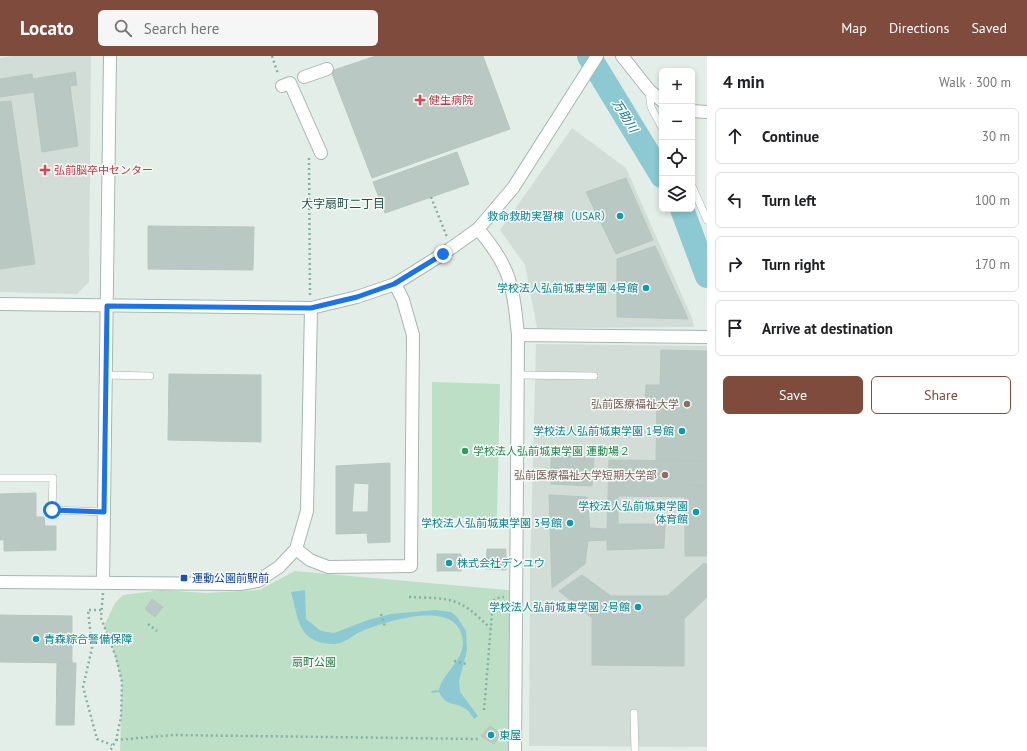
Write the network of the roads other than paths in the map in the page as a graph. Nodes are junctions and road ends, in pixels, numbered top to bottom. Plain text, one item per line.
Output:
1 (110, 56) edge
2 (597, 56) edge
3 (622, 56) edge
4 (327, 69) dead end
5 (304, 77) dead end
6 (282, 86) road end
7 (649, 90) junction
8 (659, 98) edge
9 (695, 111) edge
10 (707, 112) edge
11 (659, 122) edge
12 (321, 153) dead end
13 (695, 193) edge
14 (707, 220) edge
15 (478, 229) junction
16 (394, 284) junction
17 (0, 304) edge
18 (107, 306) junction
19 (311, 308) junction
20 (518, 335) junction
21 (707, 337) edge
22 (518, 374) junction
23 (106, 376) junction
24 (150, 376) dead end
25 (594, 376) dead end
26 (0, 478) edge
27 (104, 512) junction
28 (296, 549) junction
29 (0, 582) edge
30 (103, 583) junction
31 (634, 713) dead end
32 (515, 751) edge
33 (635, 751) edge

1 - 18 street
2 - 15 street
3 - 7 street
4 - 5 street
6 - 12 street
7 - 8 street
7 - 11 lane
9 - 10 street
13 - 14 lane
15 - 16 street
15 - 20 street
16 - 19 street
16 - 28 street
17 - 18 street
18 - 19 street
18 - 23 street
19 - 28 street
20 - 21 street
20 - 22 street
22 - 25 lane
22 - 32 street
23 - 24 lane
23 - 27 street
26 - 27 lane
27 - 30 street
28 - 30 street
29 - 30 street
31 - 33 lane

